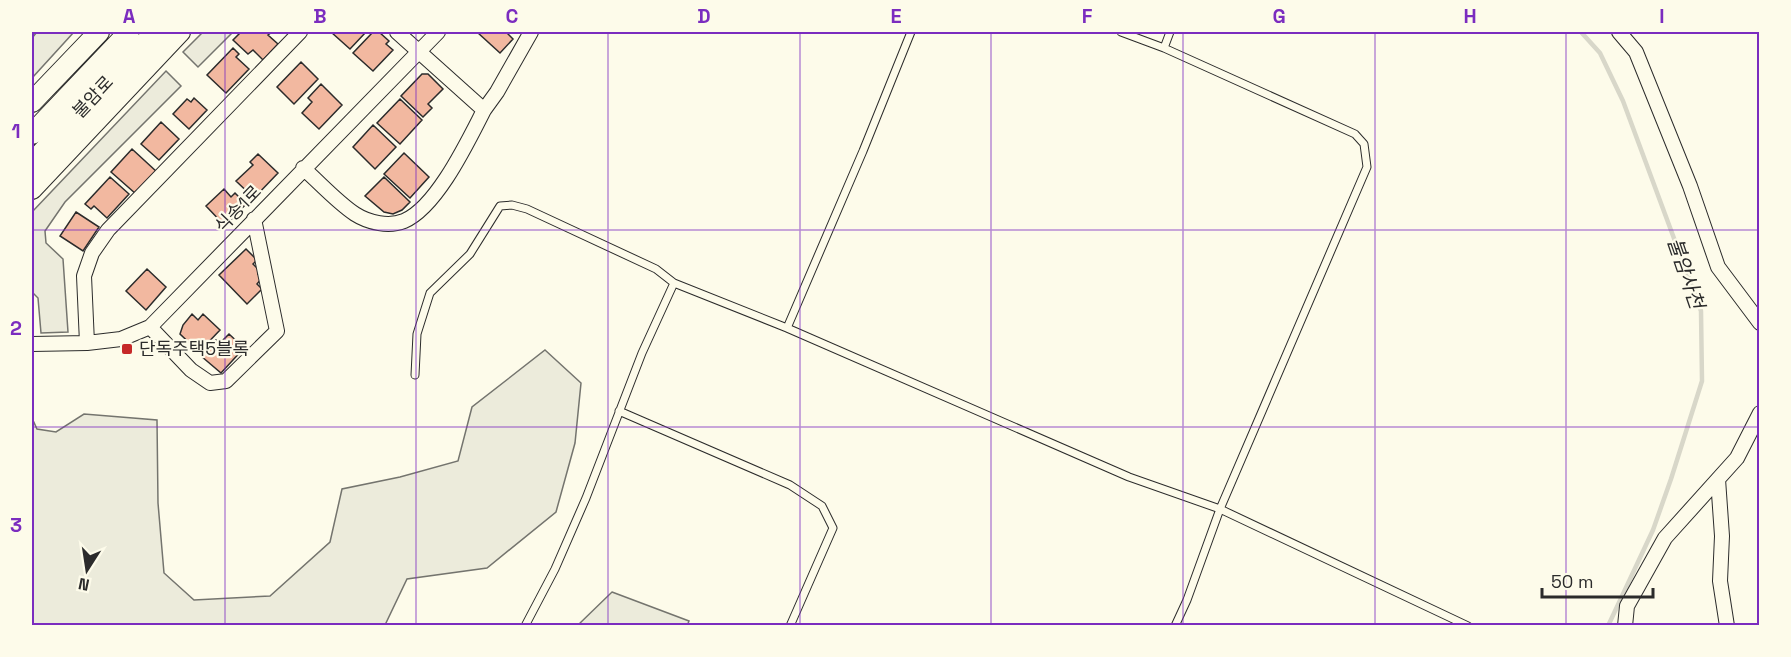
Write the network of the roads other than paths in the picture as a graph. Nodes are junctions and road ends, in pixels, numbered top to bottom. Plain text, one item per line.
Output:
1 (99, 32) edge
2 (129, 32) edge
3 (155, 32) edge
4 (180, 32) edge
5 (300, 32) edge
6 (397, 32) edge
7 (438, 32) edge
8 (531, 32) edge
9 (910, 32) edge
10 (1121, 32) edge
11 (1170, 32) edge
12 (1619, 32) edge
13 (1164, 48) junction
14 (420, 51) junction
15 (32, 102) edge
16 (484, 110) junction
17 (32, 134) edge
18 (32, 163) edge
19 (303, 168) junction
20 (32, 189) edge
21 (254, 219) junction
22 (674, 283) junction
23 (1760, 323) edge
24 (150, 327) junction
25 (787, 328) junction
26 (32, 344) edge
27 (87, 344) junction
28 (416, 375) dead end
29 (620, 411) junction
30 (1760, 413) edge
31 (1718, 478) junction
32 (1220, 509) junction
33 (525, 626) edge
34 (790, 626) edge
35 (1175, 626) edge
36 (1468, 626) edge
37 (1625, 626) edge
38 (1727, 626) edge

1 - 15 street
2 - 17 street, 불암로
3 - 18 street, 불암로
4 - 20 street
5 - 27 street
6 - 14 street
7 - 14 street, 식송1로
8 - 16 street
9 - 25 lane
10 - 13 lane
11 - 13 lane
12 - 23 street
13 - 32 lane
14 - 16 street
14 - 19 street, 식송1로
16 - 19 street
19 - 21 street, 식송1로
21 - 24 street, 식송1로
21 - 24 street
22 - 25 lane
22 - 28 lane
22 - 29 lane
24 - 27 street, 식송1로
25 - 32 lane
26 - 27 street, 식송1로
29 - 33 lane
29 - 34 lane
30 - 31 street
31 - 37 street
31 - 38 street
32 - 35 lane
32 - 36 lane

